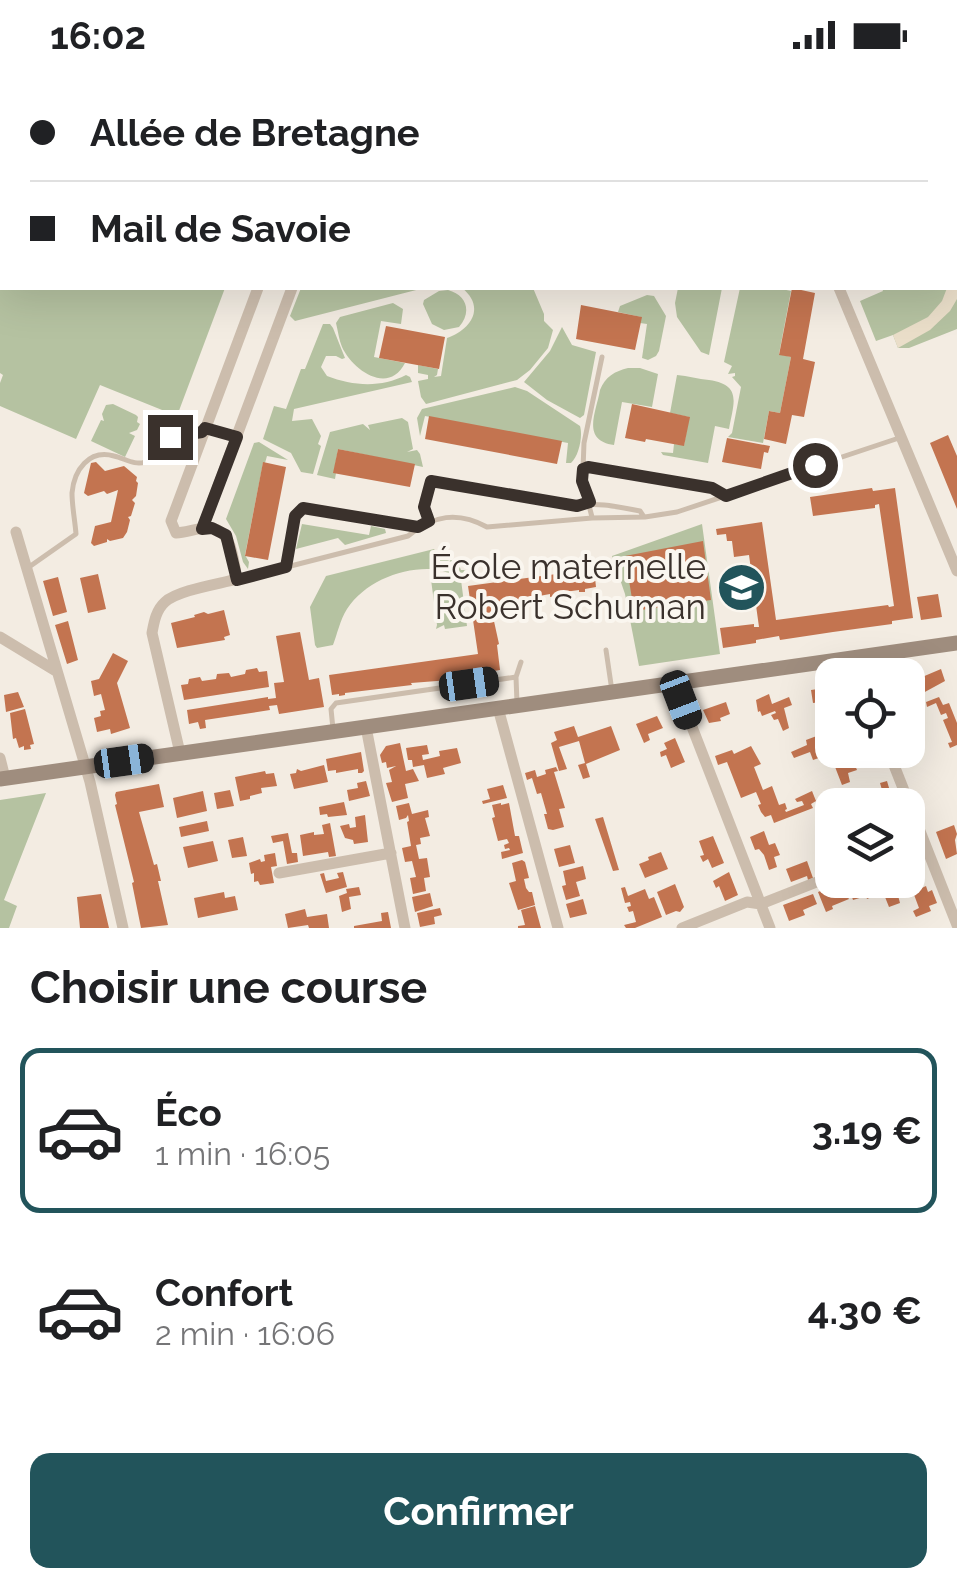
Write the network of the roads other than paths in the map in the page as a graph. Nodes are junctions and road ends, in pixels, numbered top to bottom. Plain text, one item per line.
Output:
1 (257, 290) edge
2 (291, 290) edge
3 (840, 290) edge
4 (602, 357) dead end
5 (204, 430) junction
6 (237, 437) junction
7 (901, 437) junction
8 (583, 469) junction
9 (726, 496) junction
10 (590, 502) junction
11 (592, 518) junction
12 (645, 518) junction
13 (429, 521) junction
14 (418, 527) junction
15 (202, 529) junction
16 (16, 532) dead end
17 (26, 567) junction
18 (286, 567) junction
19 (957, 571) edge
20 (237, 580) junction
21 (0, 637) edge
22 (957, 643) edge
23 (606, 650) dead end
24 (853, 658) edge
25 (522, 662) dead end
26 (815, 664) edge
27 (56, 671) junction
28 (516, 677) junction
29 (675, 684) junction
30 (612, 692) junction
31 (518, 706) junction
32 (498, 708) junction
33 (366, 728) junction
34 (334, 732) junction
35 (180, 752) junction
36 (0, 758) edge
37 (85, 766) junction
38 (895, 768) edge
39 (2, 778) edge
40 (390, 853) junction
41 (279, 873) dead end
42 (815, 883) edge
43 (760, 904) junction
44 (957, 925) edge
45 (122, 928) edge
46 (406, 928) edge
47 (558, 928) edge
48 (682, 928) edge
49 (770, 928) edge

1 - 5 street
2 - 6 street
3 - 7 street
4 - 8 lane
5 - 6 lane
5 - 15 street
5 - 17 lane
6 - 15 street
7 - 9 lane
7 - 19 street
8 - 9 lane
8 - 10 lane
9 - 12 lane
10 - 11 lane
10 - 12 lane
10 - 13 lane
11 - 12 lane
11 - 13 lane
13 - 14 lane
14 - 18 lane
14 - 18 lane
15 - 20 street
16 - 17 street
17 - 27 street
18 - 20 lane
20 - 35 street
21 - 27 street
22 - 24 street
23 - 30 lane
25 - 28 lane
26 - 29 street
27 - 37 street
28 - 31 lane
28 - 34 lane
29 - 30 street
29 - 43 street
30 - 31 street
31 - 32 street
32 - 33 street
32 - 47 street
33 - 34 street
33 - 40 street
34 - 35 street
35 - 37 street
36 - 39 street
37 - 39 street
37 - 45 street
38 - 44 street
40 - 41 street
40 - 46 street
42 - 43 street
43 - 48 street
43 - 49 street

